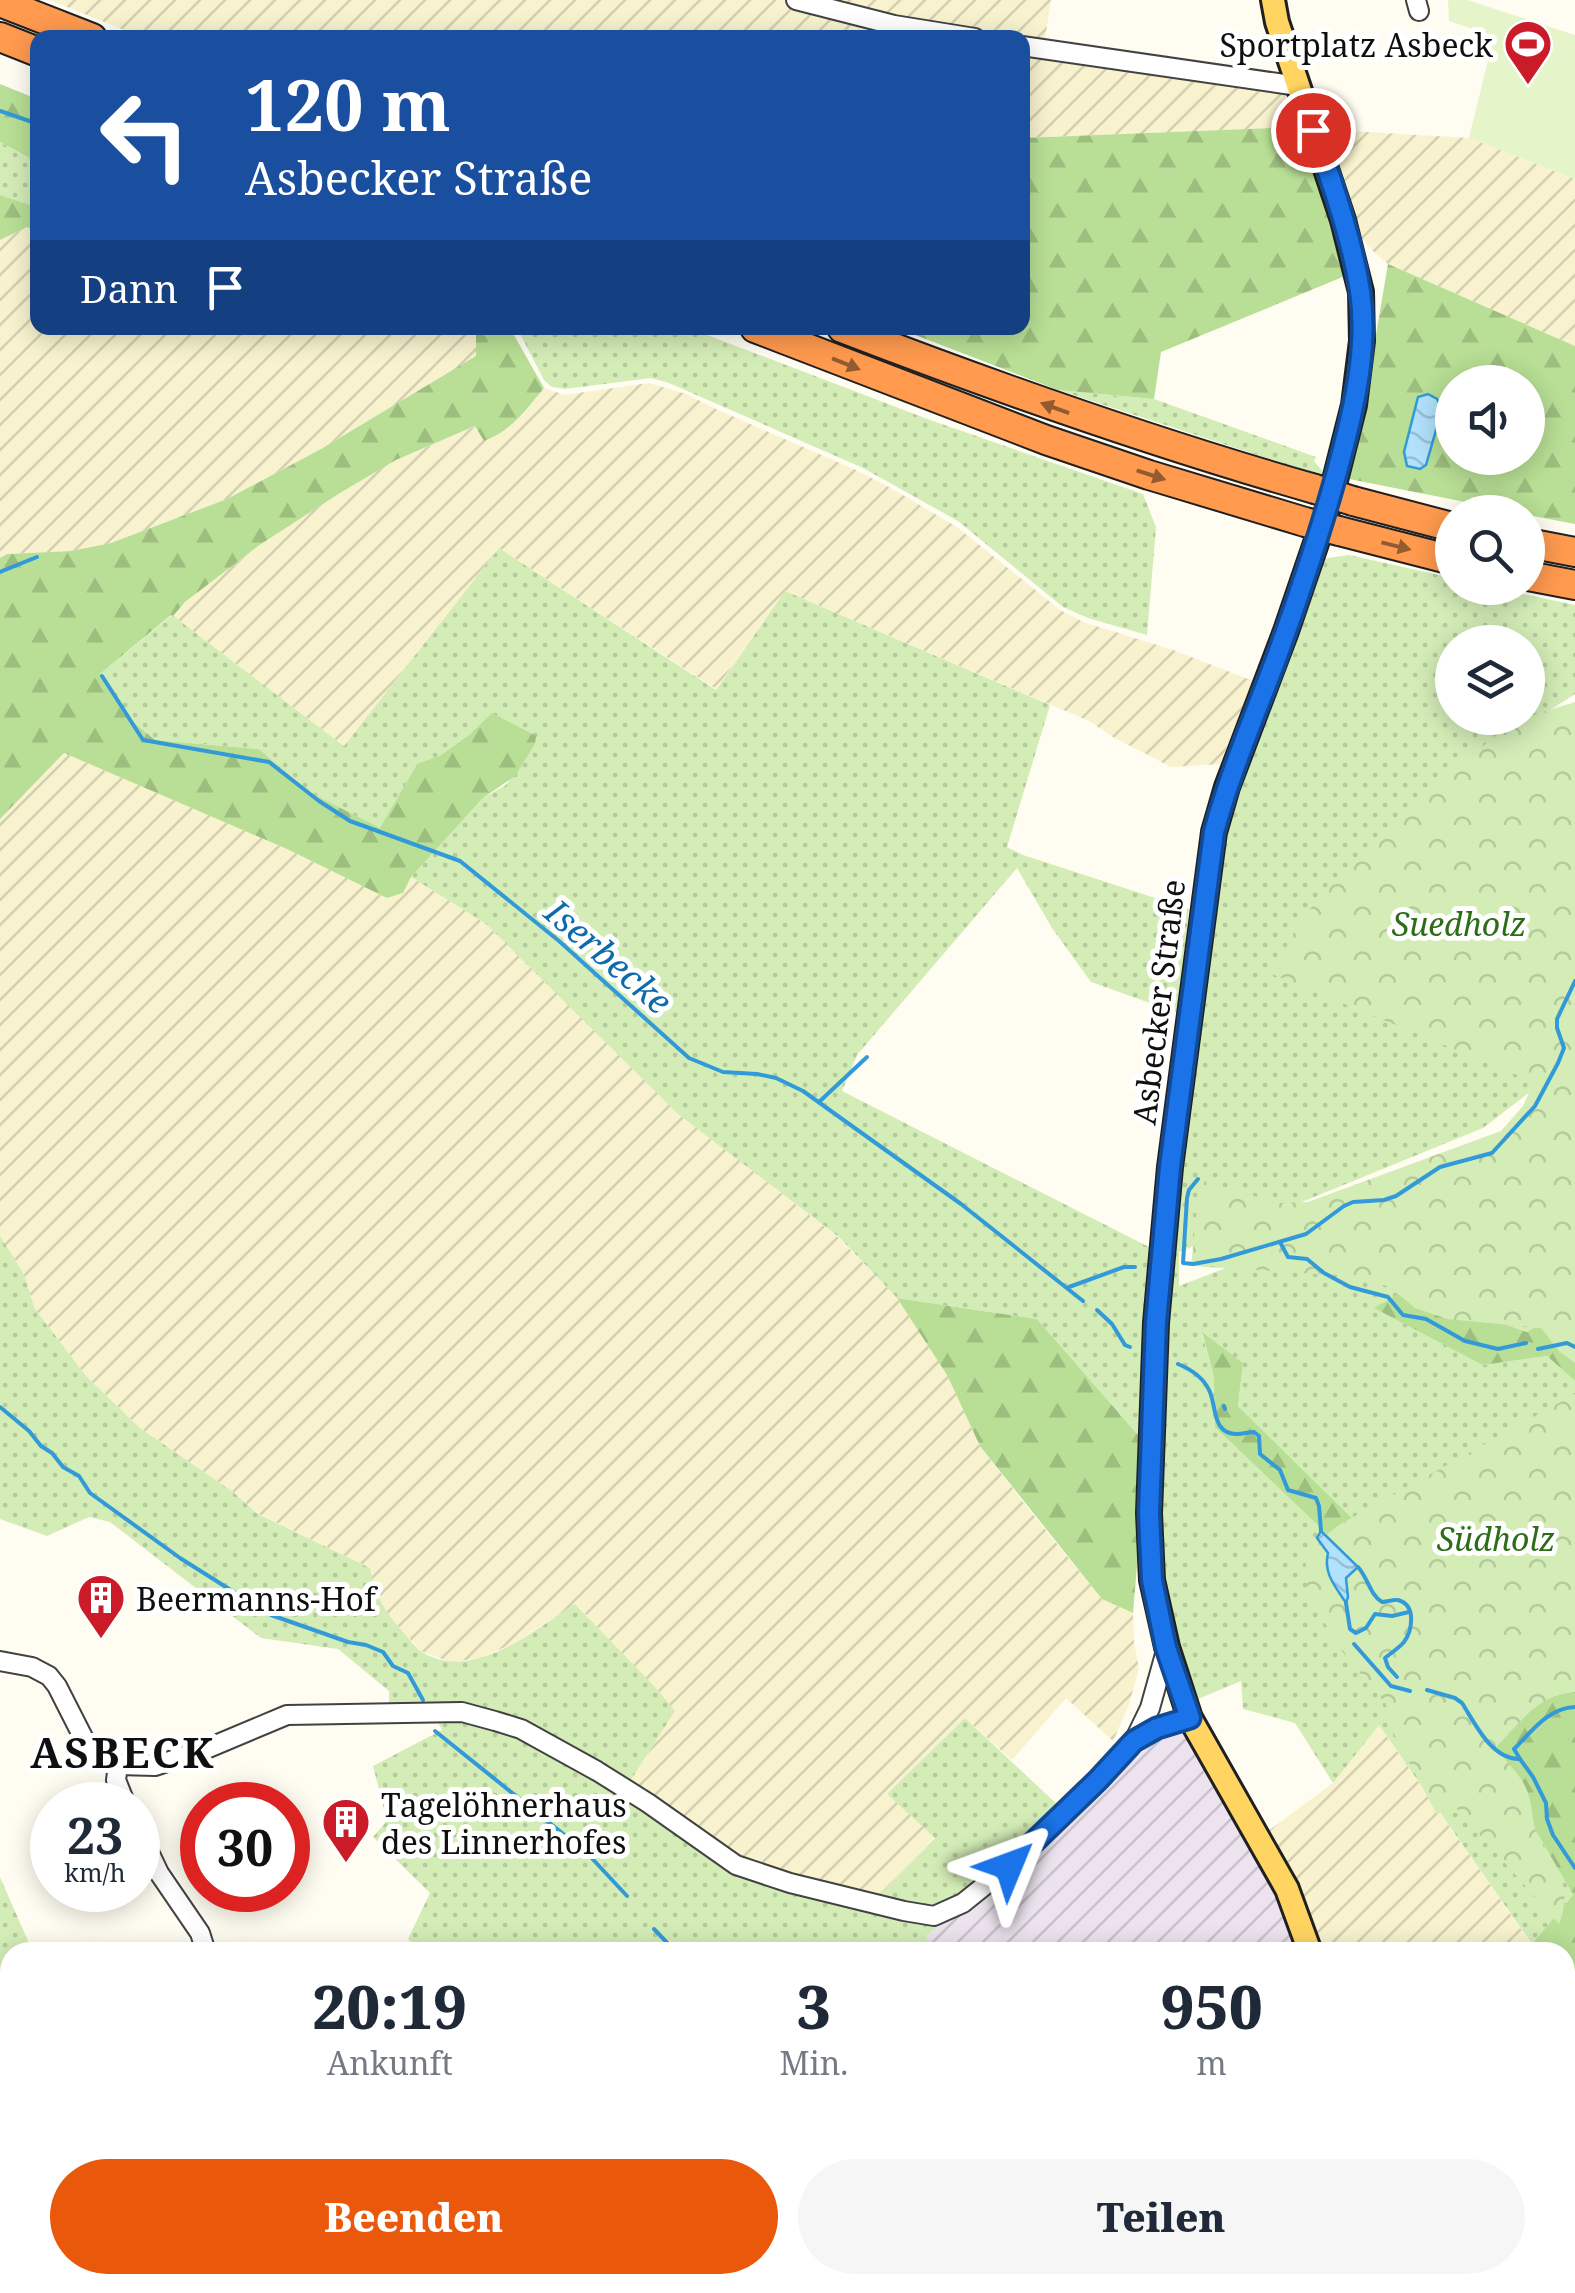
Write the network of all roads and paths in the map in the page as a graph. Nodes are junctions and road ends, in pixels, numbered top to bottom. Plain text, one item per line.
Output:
1 (796, 0) edge
2 (1273, 0) edge
3 (0, 2) edge
4 (72, 30) edge
5 (925, 30) edge
6 (0, 37) edge
7 (1030, 47) edge
8 (30, 49) edge
9 (1298, 86) junction
10 (774, 335) edge
11 (861, 335) edge
12 (1435, 522) edge
13 (1545, 546) edge
14 (1575, 552) edge
15 (1435, 556) edge
16 (1545, 580) edge
17 (1575, 586) edge
18 (1166, 1648) junction
19 (0, 1661) edge
20 (1186, 1709) junction
21 (1145, 1719) junction
22 (1134, 1741) junction
23 (118, 1765) junction
24 (117, 1782) edge
25 (160, 1875) edge
26 (203, 1942) edge
27 (1306, 1942) edge

1 - 5 street
2 - 9 main road, Asbecker Straße
3 - 4 highway
6 - 8 highway
7 - 9 street
9 - 18 main road, Asbecker Straße
10 -> 15 highway, bridge
12 -> 11 highway, bridge
13 - 14 highway
16 - 17 highway
18 - 20 main road, Asbecker Straße
18 - 21 street
19 - 23 street
20 - 21 street
20 - 22 street
20 - 27 main road, Asbecker Straße
21 - 22 street
22 - 23 street
23 - 24 street
25 - 26 street

